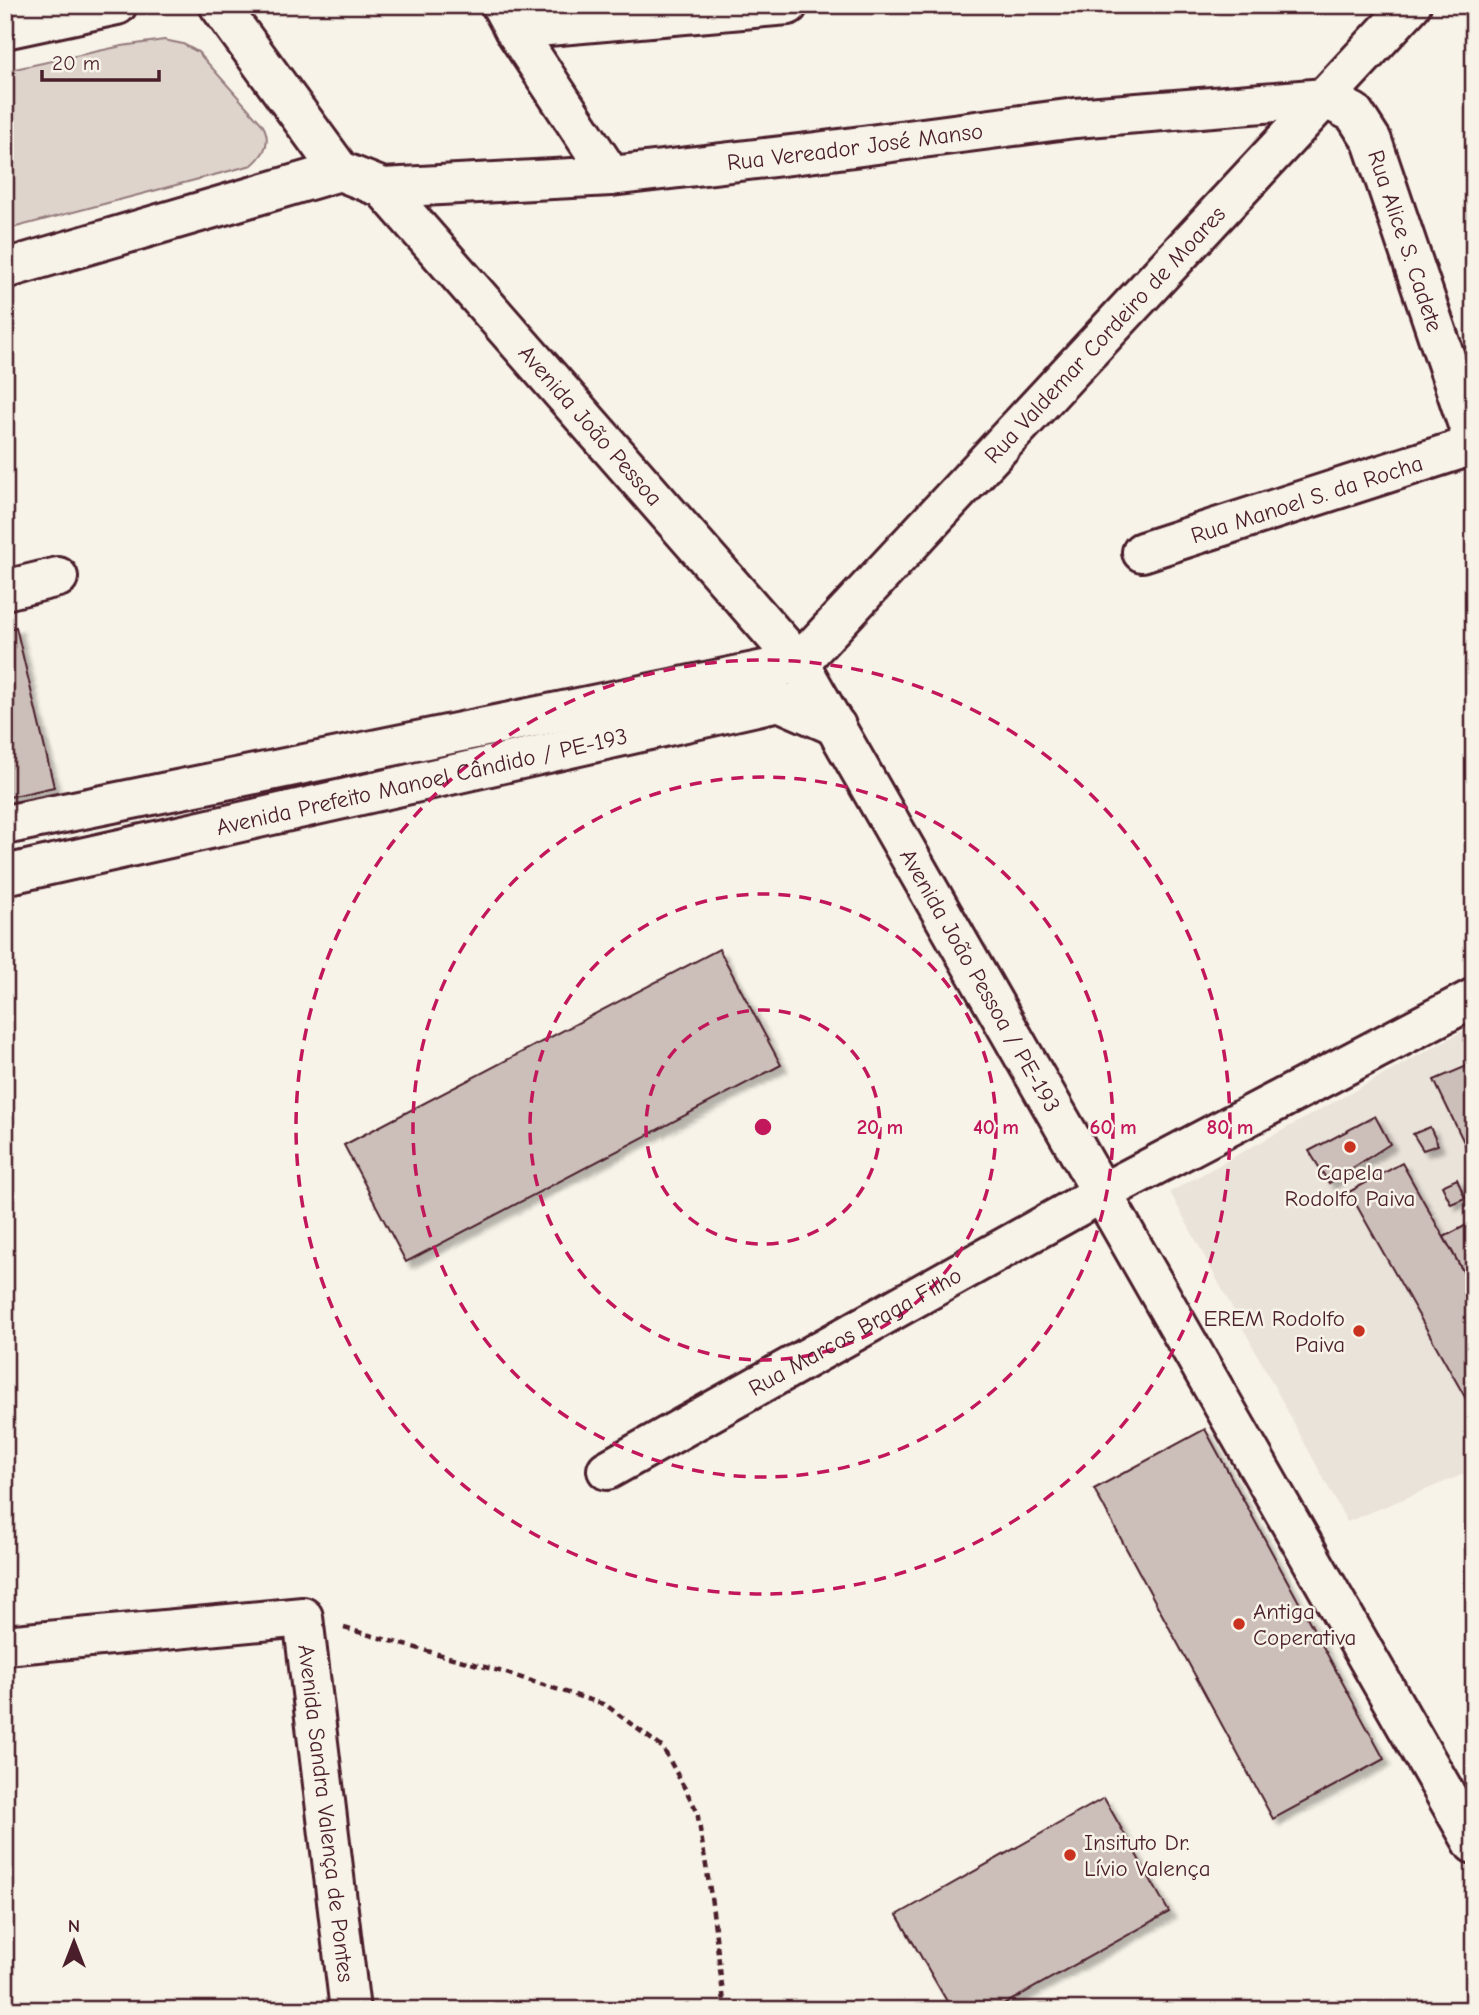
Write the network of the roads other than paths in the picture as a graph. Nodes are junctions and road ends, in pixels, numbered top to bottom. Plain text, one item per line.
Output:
1 (117, 5) edge
2 (219, 5) edge
3 (788, 5) edge
4 (1411, 5) edge
5 (508, 17) edge
6 (5, 28) edge
7 (1325, 98) junction
8 (340, 171) junction
9 (611, 176) junction
10 (383, 187) junction
11 (5, 269) edge
12 (1474, 444) edge
13 (1142, 552) dead end
14 (58, 577) dead end
15 (5, 590) edge
16 (799, 663) junction
17 (836, 726) junction
18 (5, 825) edge
19 (5, 875) edge
20 (1474, 998) edge
21 (1102, 1193) junction
22 (607, 1470) dead end
23 (5, 1645) edge
24 (1474, 1844) edge
25 (350, 2010) edge

1 - 6 main road
2 - 8 main road
3 - 5 main road
4 - 7 main road, Rua Valdemar Cordeiro de Moares
5 - 9 main road
7 - 9 main road, Rua Vereador José Manso
7 - 12 main road, Rua Alice S. Cadete
7 - 16 main road, Rua Valdemar Cordeiro de Moares
8 - 10 main road
8 - 11 main road
9 - 10 main road, Rua Vereador José Manso
10 - 16 main road, Avenida João Pessoa
12 - 13 main road, Rua Manoel S. da Rocha
14 - 15 main road
16 - 17 main road, Avenida João Pessoa / PE-193
16 - 18 main road, Avenida Prefeito Manoel Cândido / PE-193
17 - 19 main road, Avenida Prefeito Manoel Cândido / PE-193
17 - 21 main road, Avenida João Pessoa / PE-193
20 - 21 main road, Rua Marcos Braga Filho
21 - 22 main road, Rua Marcos Braga Filho
21 - 24 main road, Avenida João Pessoa / PE-193
23 - 25 main road, Avenida Sandra Valença de Pontes

